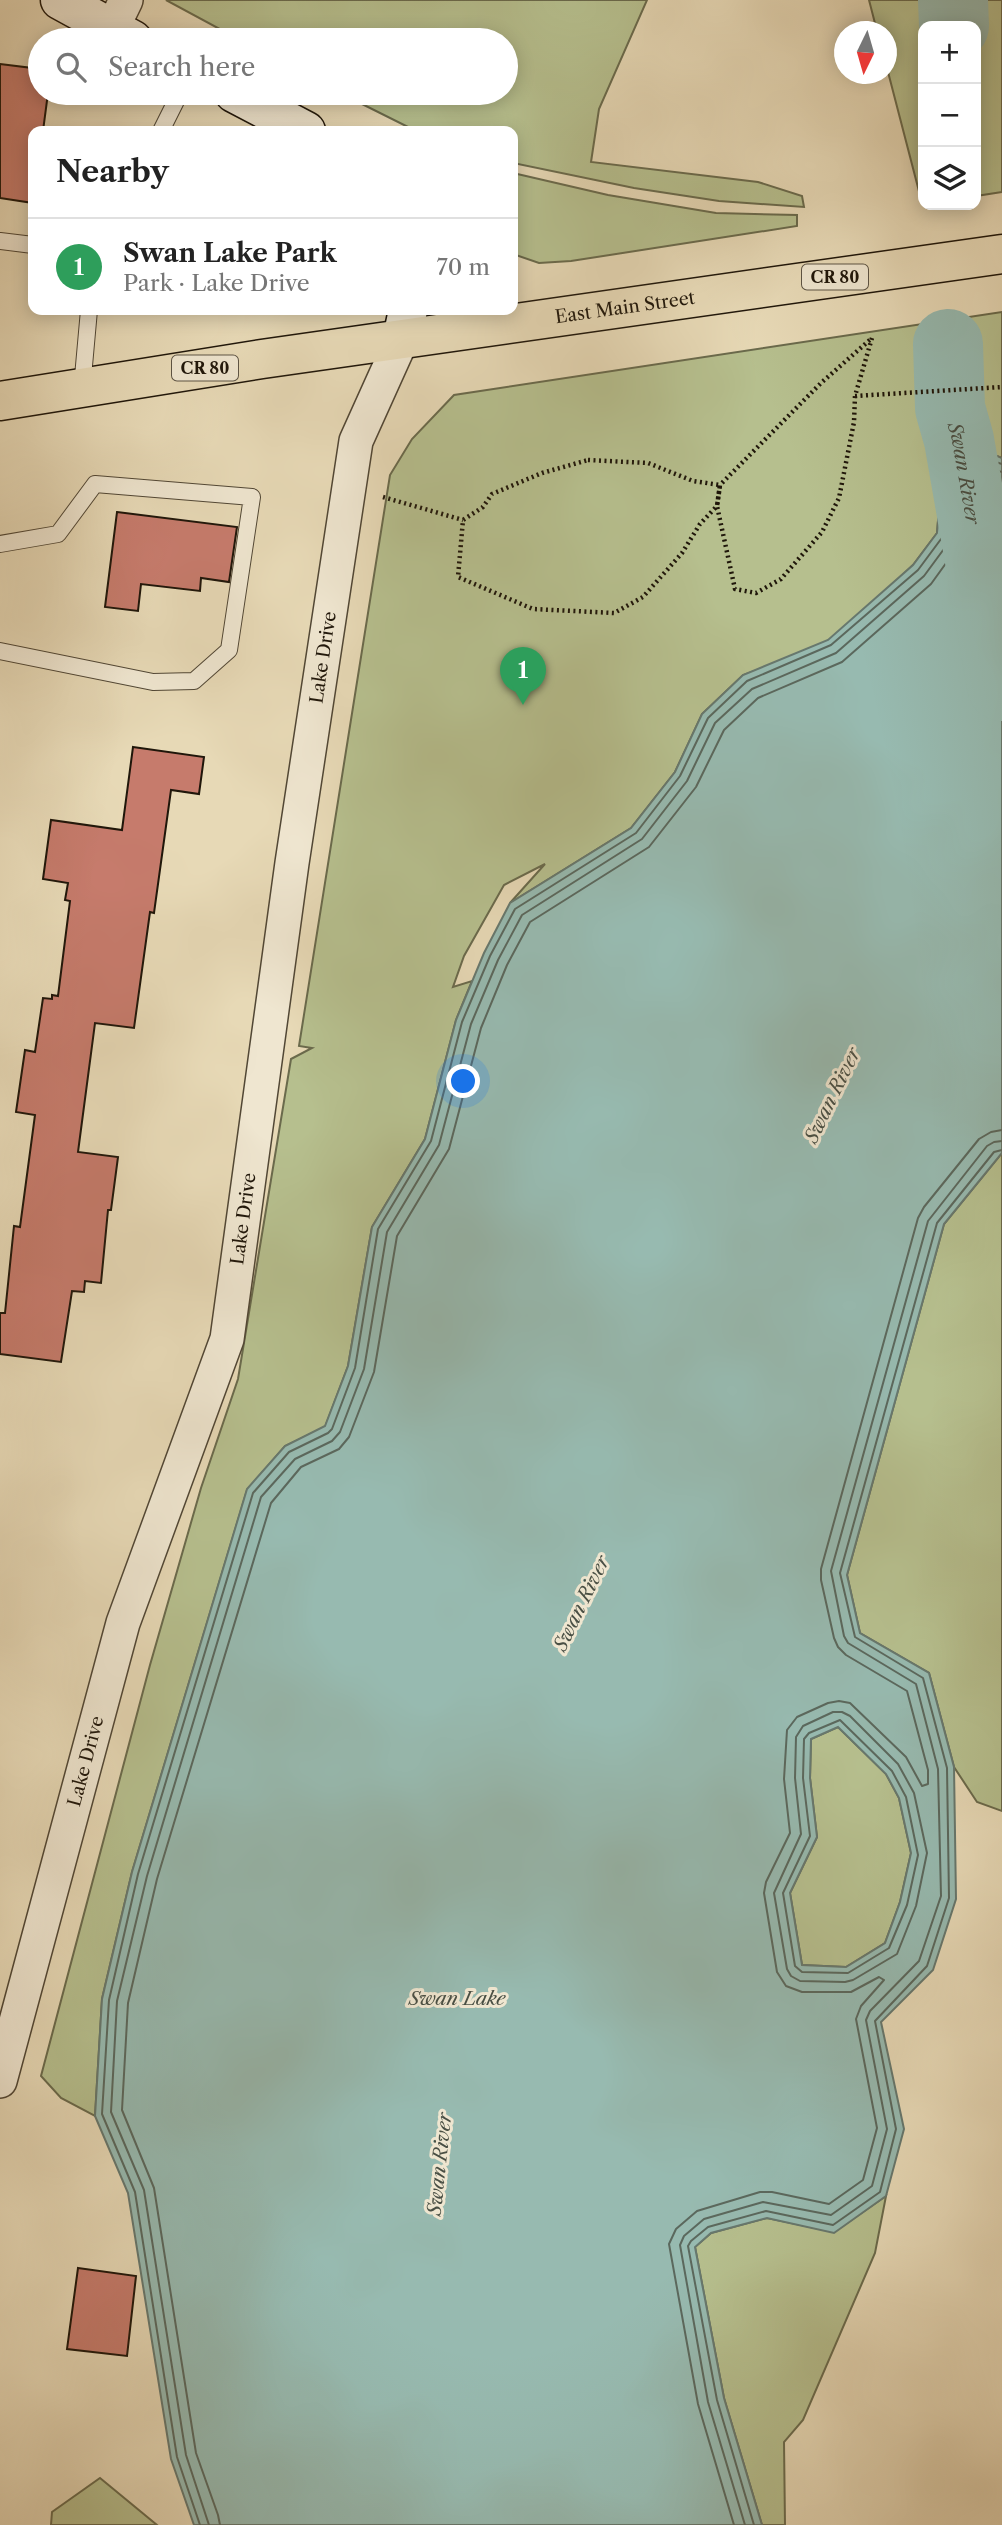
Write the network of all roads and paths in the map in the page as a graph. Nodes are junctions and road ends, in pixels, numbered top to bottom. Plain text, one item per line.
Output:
1 (60, 0) edge
2 (124, 23) edge
3 (174, 105) edge
4 (257, 105) edge
5 (164, 126) edge
6 (297, 126) edge
7 (0, 241) edge
8 (28, 244) edge
9 (1002, 254) edge
10 (518, 311) edge
11 (89, 315) edge
12 (482, 315) edge
13 (405, 324) edge
14 (1002, 387) edge
15 (82, 388) junction
16 (855, 396) junction
17 (0, 401) edge
18 (720, 485) junction
19 (348, 492) junction
20 (717, 506) junction
21 (463, 520) junction
22 (0, 544) edge
23 (0, 651) edge
24 (0, 2081) edge

1 - 2 main road
3 - 5 lane
4 - 6 main road
7 - 8 lane
9 - 10 main road, East Main Street / CR 80
11 - 15 lane
12 - 13 main road, East Main Street / CR 80
13 - 15 main road, East Main Street / CR 80
13 - 19 street, Lake Drive
14 - 16 path
15 - 17 main road, East Main Street / CR 80
16 - 18 path
16 - 20 path
18 - 20 path
18 - 21 path
19 - 21 path
19 - 24 street, Lake Drive
20 - 21 path
22 - 23 lane

